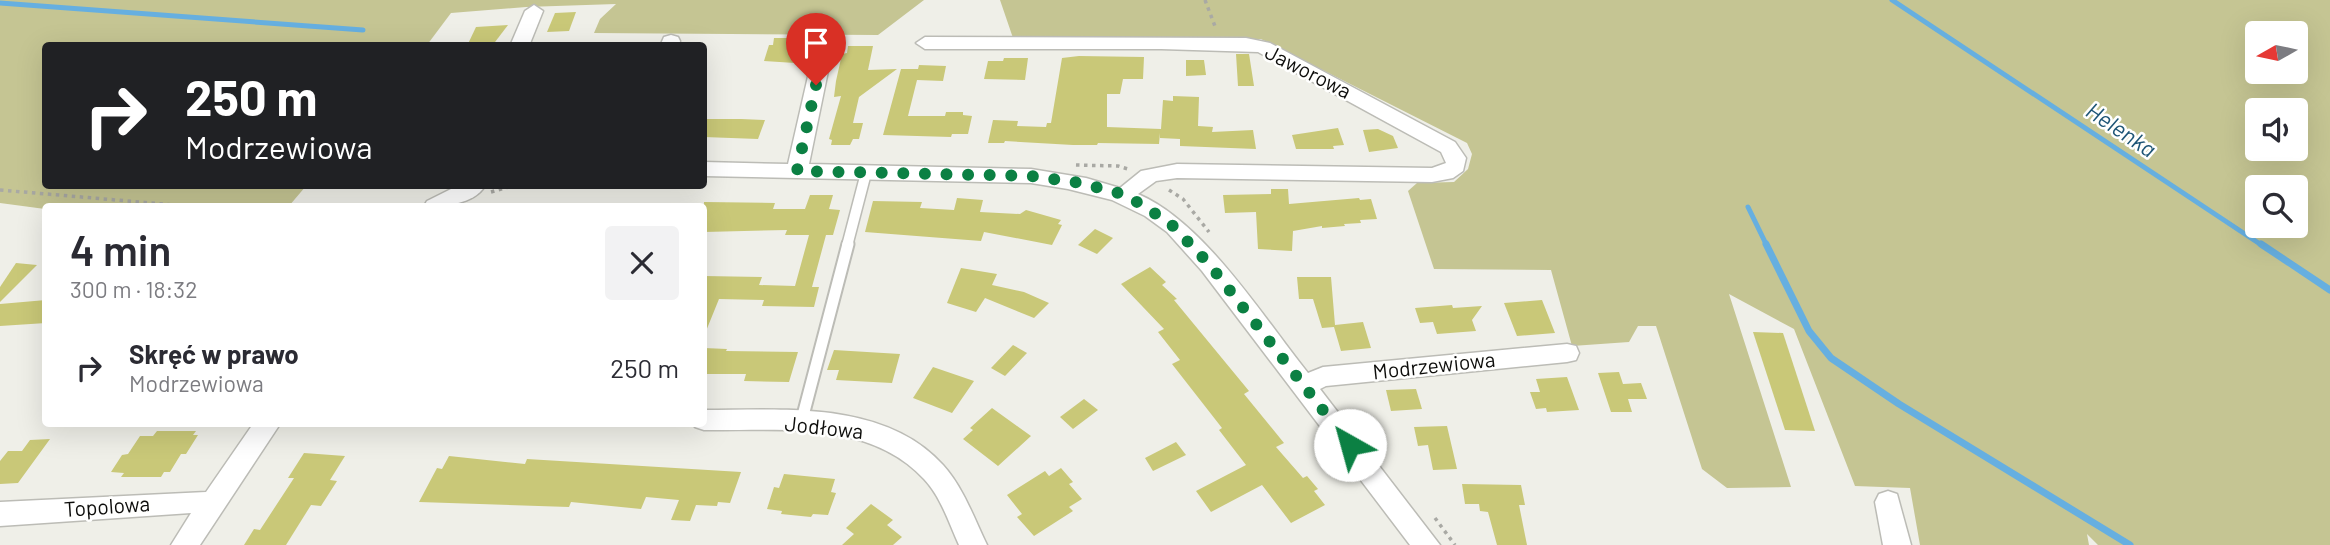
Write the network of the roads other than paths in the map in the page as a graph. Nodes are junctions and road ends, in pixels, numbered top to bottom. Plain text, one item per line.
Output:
1 (534, 11) dead end
2 (826, 37) dead end
3 (521, 42) edge
4 (925, 43) dead end
5 (707, 169) edge
6 (797, 171) junction
7 (866, 173) junction
8 (463, 189) edge
9 (1126, 195) junction
10 (440, 203) edge
11 (1567, 353) dead end
12 (1304, 386) junction
13 (707, 420) edge
14 (801, 423) junction
15 (265, 427) edge
16 (1888, 502) dead end
17 (214, 504) junction
18 (0, 514) edge
19 (185, 545) edge
20 (973, 545) edge
21 (1426, 545) edge
22 (1897, 545) edge

1 - 3 street
2 - 6 street
4 - 9 street, Jaworowa
5 - 6 street
6 - 7 street
7 - 9 street
7 - 14 lane
8 - 10 street
9 - 12 street
11 - 12 street, Modrzewiowa
12 - 21 street
13 - 14 street, Jodłowa
14 - 20 street, Jodłowa
15 - 17 street
16 - 22 street
17 - 18 street, Topolowa
17 - 19 street

